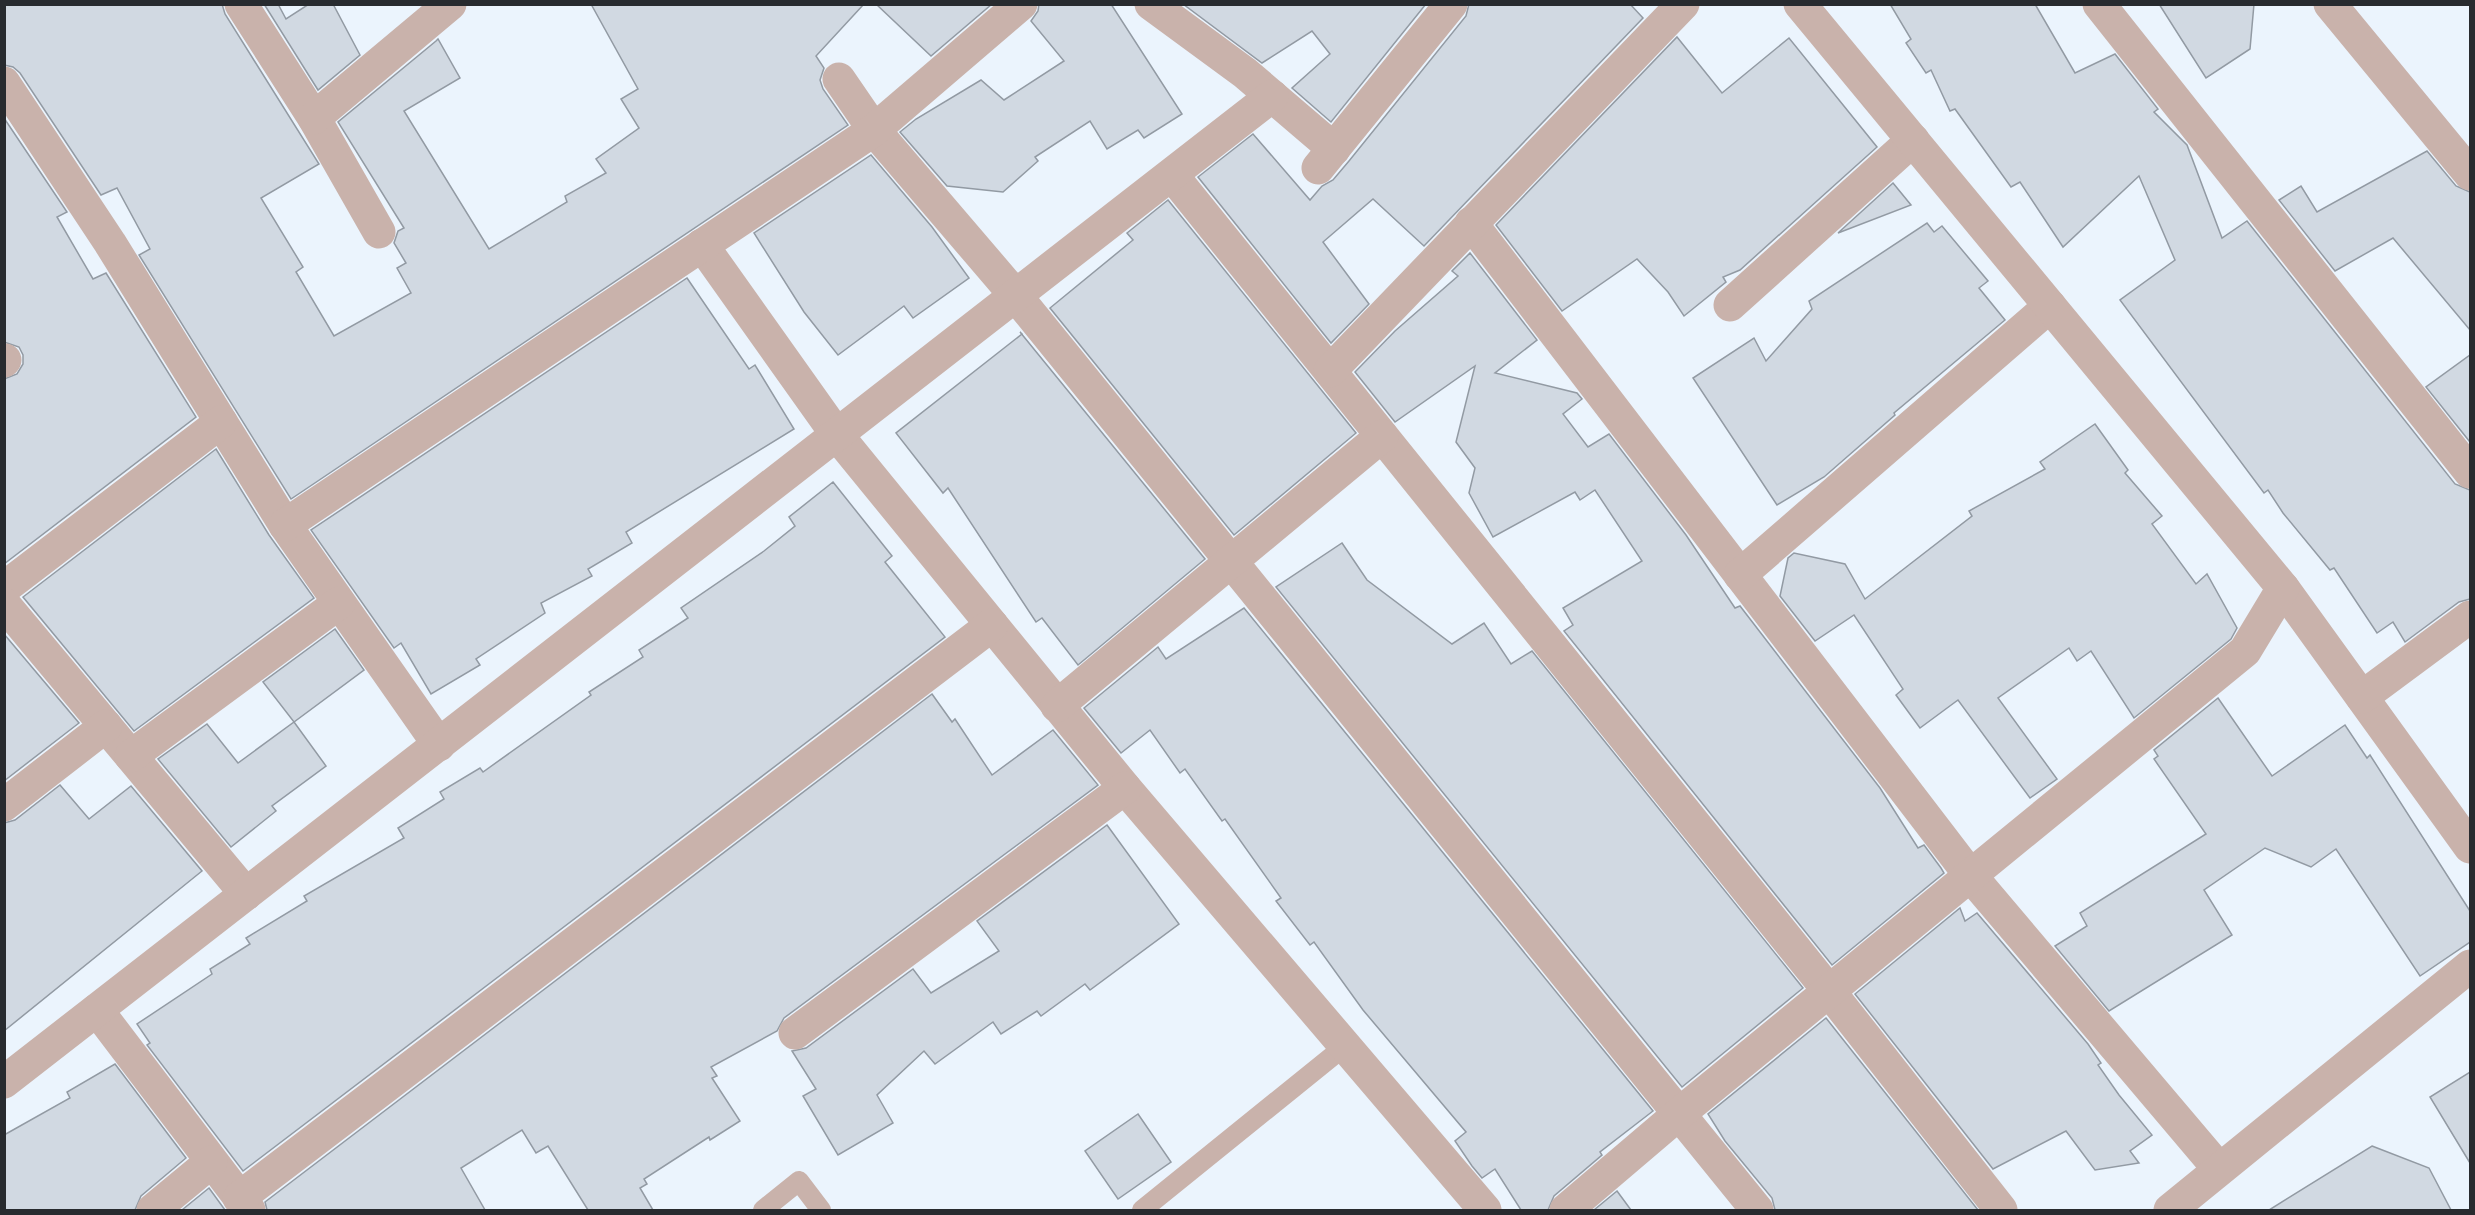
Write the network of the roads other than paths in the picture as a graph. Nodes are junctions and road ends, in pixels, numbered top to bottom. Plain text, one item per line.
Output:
1 (241, 4) edge
2 (450, 4) edge
3 (1021, 4) edge
4 (1151, 4) edge
5 (1451, 4) edge
6 (1683, 4) edge
7 (1800, 4) edge
8 (2099, 4) edge
9 (2330, 4) edge
10 (839, 79) dead end
11 (4, 83) edge
12 (1272, 96) junction
13 (314, 118) junction
14 (874, 130) junction
15 (1912, 140) junction
16 (2470, 174) edge
17 (1172, 175) junction
18 (1472, 224) junction
19 (379, 232) dead end
20 (702, 245) junction
21 (1016, 296) junction
22 (1730, 305) dead end
23 (2050, 306) junction
24 (1330, 371) junction
25 (221, 422) junction
26 (837, 435) junction
27 (1382, 436) junction
28 (2470, 472) edge
29 (285, 525) junction
30 (1230, 562) junction
31 (1740, 575) junction
32 (4, 588) edge
33 (2283, 588) junction
34 (339, 603) junction
35 (4, 604) edge
36 (2470, 617) edge
37 (992, 625) junction
38 (2362, 697) junction
39 (1057, 706) junction
40 (106, 726) junction
41 (439, 745) junction
42 (131, 756) junction
43 (1125, 788) junction
44 (4, 805) edge
45 (2470, 847) edge
46 (1970, 875) junction
47 (246, 894) junction
48 (2470, 966) edge
49 (1829, 991) junction
50 (98, 1010) junction
51 (795, 1033) dead end
52 (1345, 1046) junction
53 (4, 1082) edge
54 (1680, 1113) junction
55 (211, 1162) junction
56 (2219, 1169) junction
57 (244, 1204) edge
58 (153, 1210) edge
59 (763, 1210) edge
60 (822, 1210) edge
61 (1142, 1210) edge
62 (1485, 1210) edge
63 (1566, 1210) edge
64 (1757, 1210) edge
65 (2001, 1210) edge
66 (2170, 1210) edge

1 - 13 street
2 - 13 street
3 - 14 street
4 - 12 street
5 - 12 street
6 - 18 street
7 - 15 street
8 - 28 street
9 - 16 street
10 - 14 street
11 - 25 street
12 - 17 street
13 - 19 street
14 - 20 street
14 - 21 street
15 - 22 street
15 - 23 street
17 - 21 street
17 - 24 street
18 - 24 street
18 - 31 street
20 - 26 street
20 - 29 street
21 - 26 street
21 - 30 street
23 - 31 street
23 - 33 street
24 - 27 street
25 - 29 street
25 - 32 street
26 - 37 street
26 - 41 street
27 - 30 street
27 - 49 street
29 - 34 street
30 - 39 street
30 - 54 street
31 - 46 street
33 - 38 street
33 - 46 street
34 - 41 street
34 - 42 street
35 - 40 street
36 - 38 street
37 - 39 street
37 - 57 street
38 - 45 street
39 - 43 street
40 - 42 street
40 - 44 street
41 - 47 street
42 - 47 street
43 - 51 street
43 - 52 street
46 - 49 street
46 - 56 street
47 - 50 street
48 - 56 street
49 - 54 street
49 - 65 street
50 - 53 street
50 - 55 street
52 - 61 lane
52 - 62 street
54 - 63 street
54 - 64 street
55 - 57 street
55 - 58 street
56 - 66 street
59 - 60 lane

